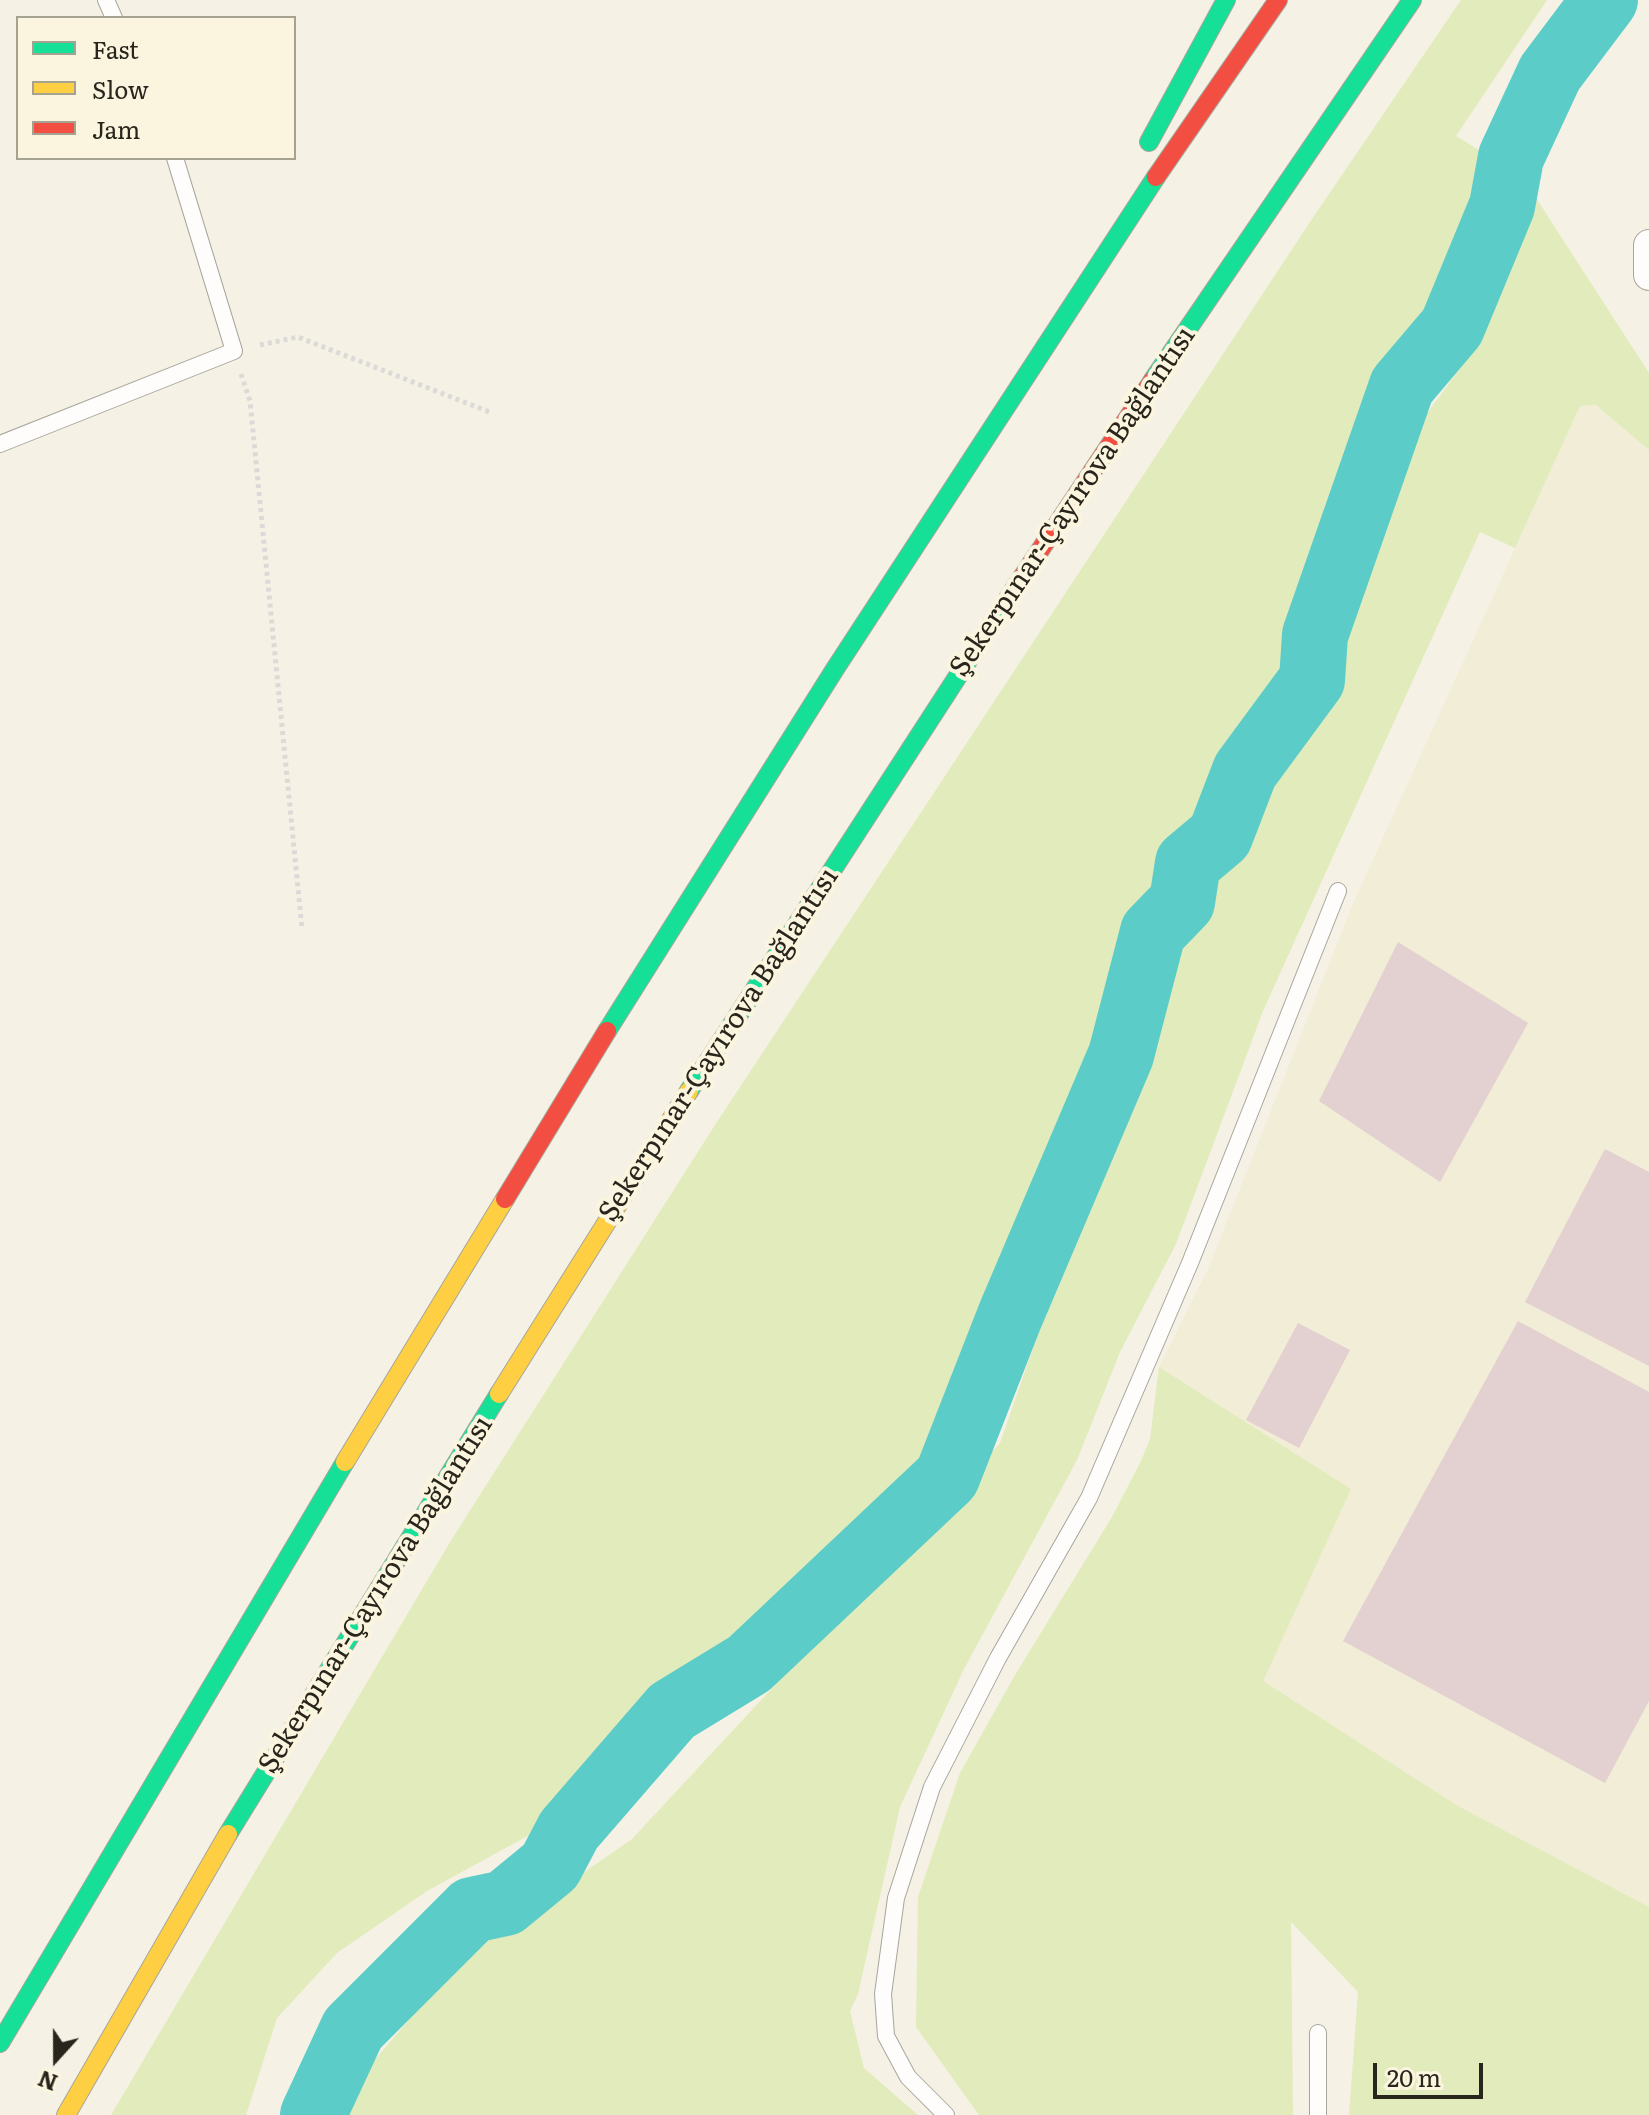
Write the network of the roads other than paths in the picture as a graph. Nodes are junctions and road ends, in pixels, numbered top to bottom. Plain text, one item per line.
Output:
1 (1226, 0) edge
2 (1278, 0) edge
3 (1412, 0) edge
4 (1143, 154) dead end
5 (176, 160) edge
6 (1120, 196) dead end
7 (1649, 245) edge
8 (1649, 275) edge
9 (1007, 406) junction
10 (0, 444) edge
11 (1338, 891) dead end
12 (1318, 2033) dead end
13 (0, 2043) edge
14 (66, 2115) edge
15 (946, 2115) edge
16 (1318, 2115) edge

1 - 4 highway
2 - 9 highway
3 - 14 highway, Şekerpınar-Çayırova Bağlantısı
5 - 10 lane
6 - 9 highway
7 - 8 street
9 - 13 highway
11 - 15 lane
12 - 16 lane

